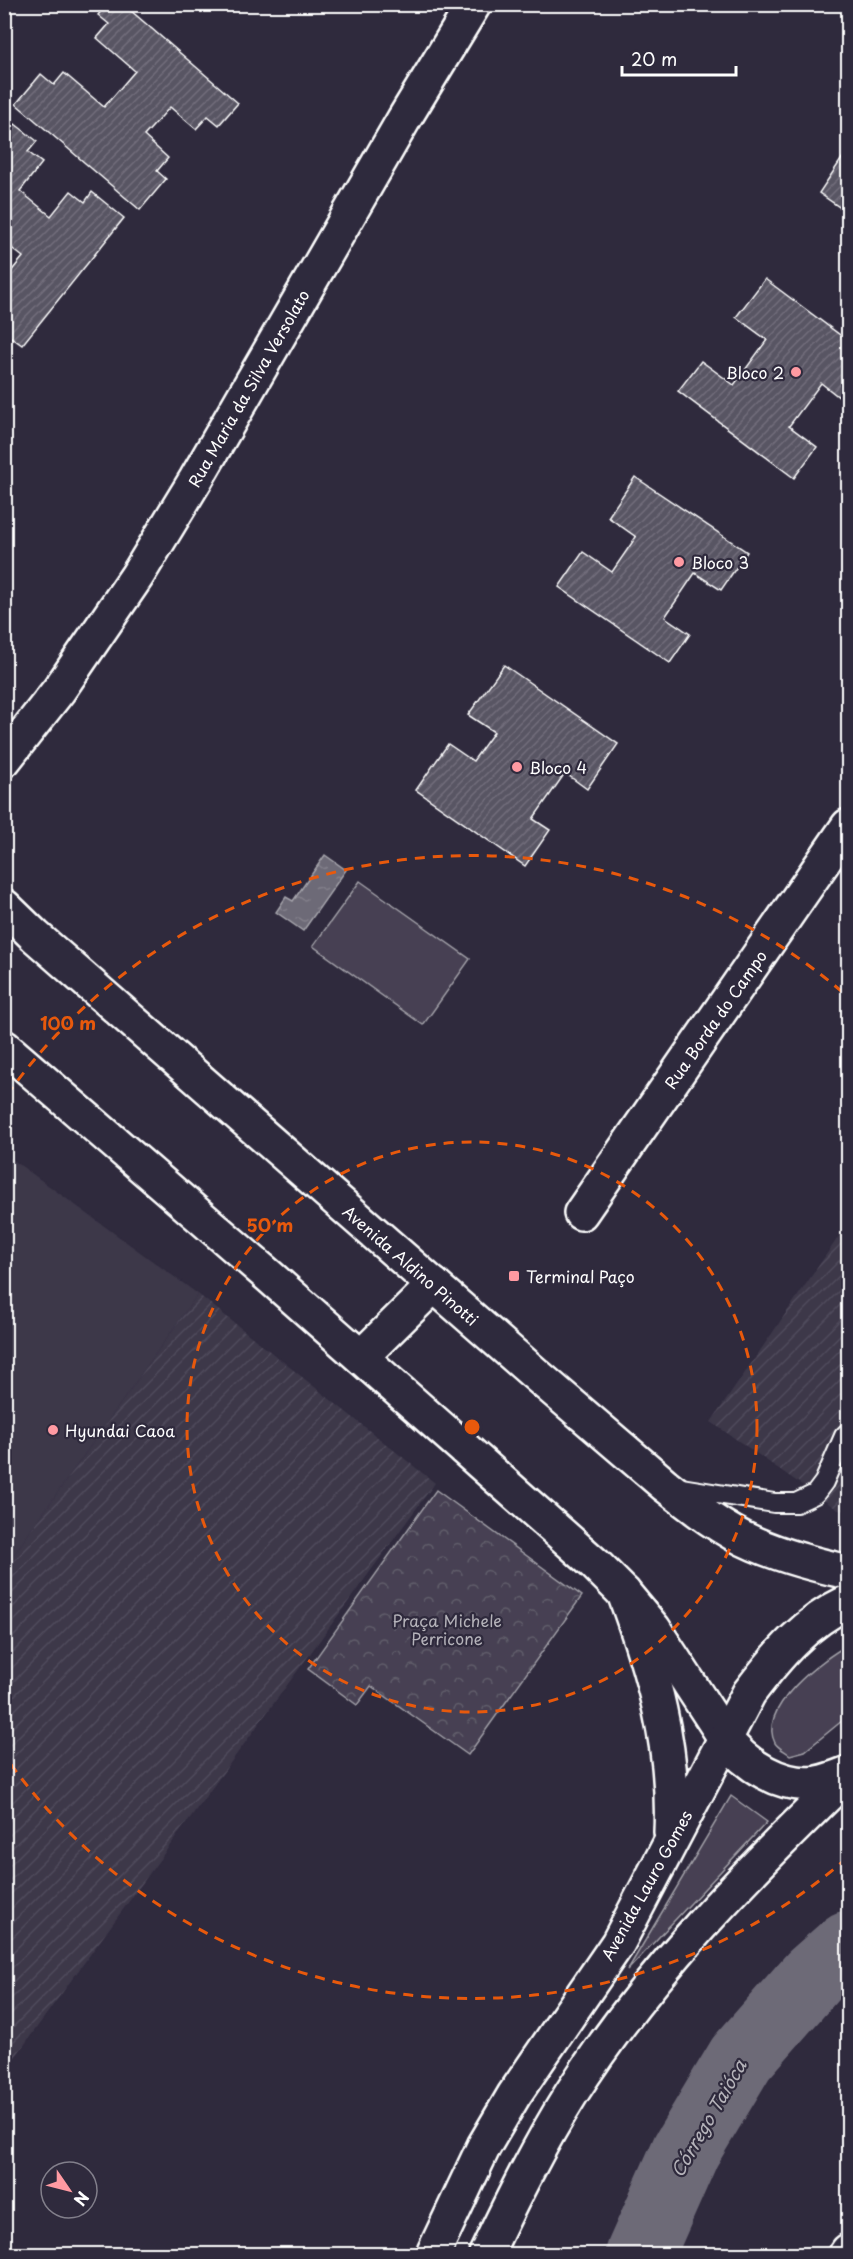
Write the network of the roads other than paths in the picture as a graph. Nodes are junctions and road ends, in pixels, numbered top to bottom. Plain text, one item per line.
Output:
1 (474, 4) edge
2 (4, 760) edge
3 (849, 826) edge
4 (4, 906) edge
5 (4, 1047) edge
6 (581, 1213) dead end
7 (434, 1285) junction
8 (362, 1357) junction
9 (849, 1432) edge
10 (665, 1485) junction
11 (849, 1572) edge
12 (624, 1593) junction
13 (849, 1602) edge
14 (725, 1738) junction
15 (849, 1774) edge
16 (671, 1840) junction
17 (433, 2254) edge
18 (486, 2254) edge

1 - 2 main road, Rua Maria da Silva Versolato
3 - 6 main road, Rua Borda do Campo
4 - 7 main road, Avenida Aldino Pinotti
5 - 8 main road
7 - 8 main road
7 - 10 main road, Avenida Aldino Pinotti
8 - 12 main road
9 - 10 lane
10 - 11 main road, Avenida Aldino Pinotti
12 - 14 main road
12 - 16 main road
13 - 14 main road, Avenida Lauro Gomes
14 - 15 main road
14 - 16 main road, Avenida Lauro Gomes
15 - 18 main road
16 - 17 main road, Avenida Lauro Gomes

